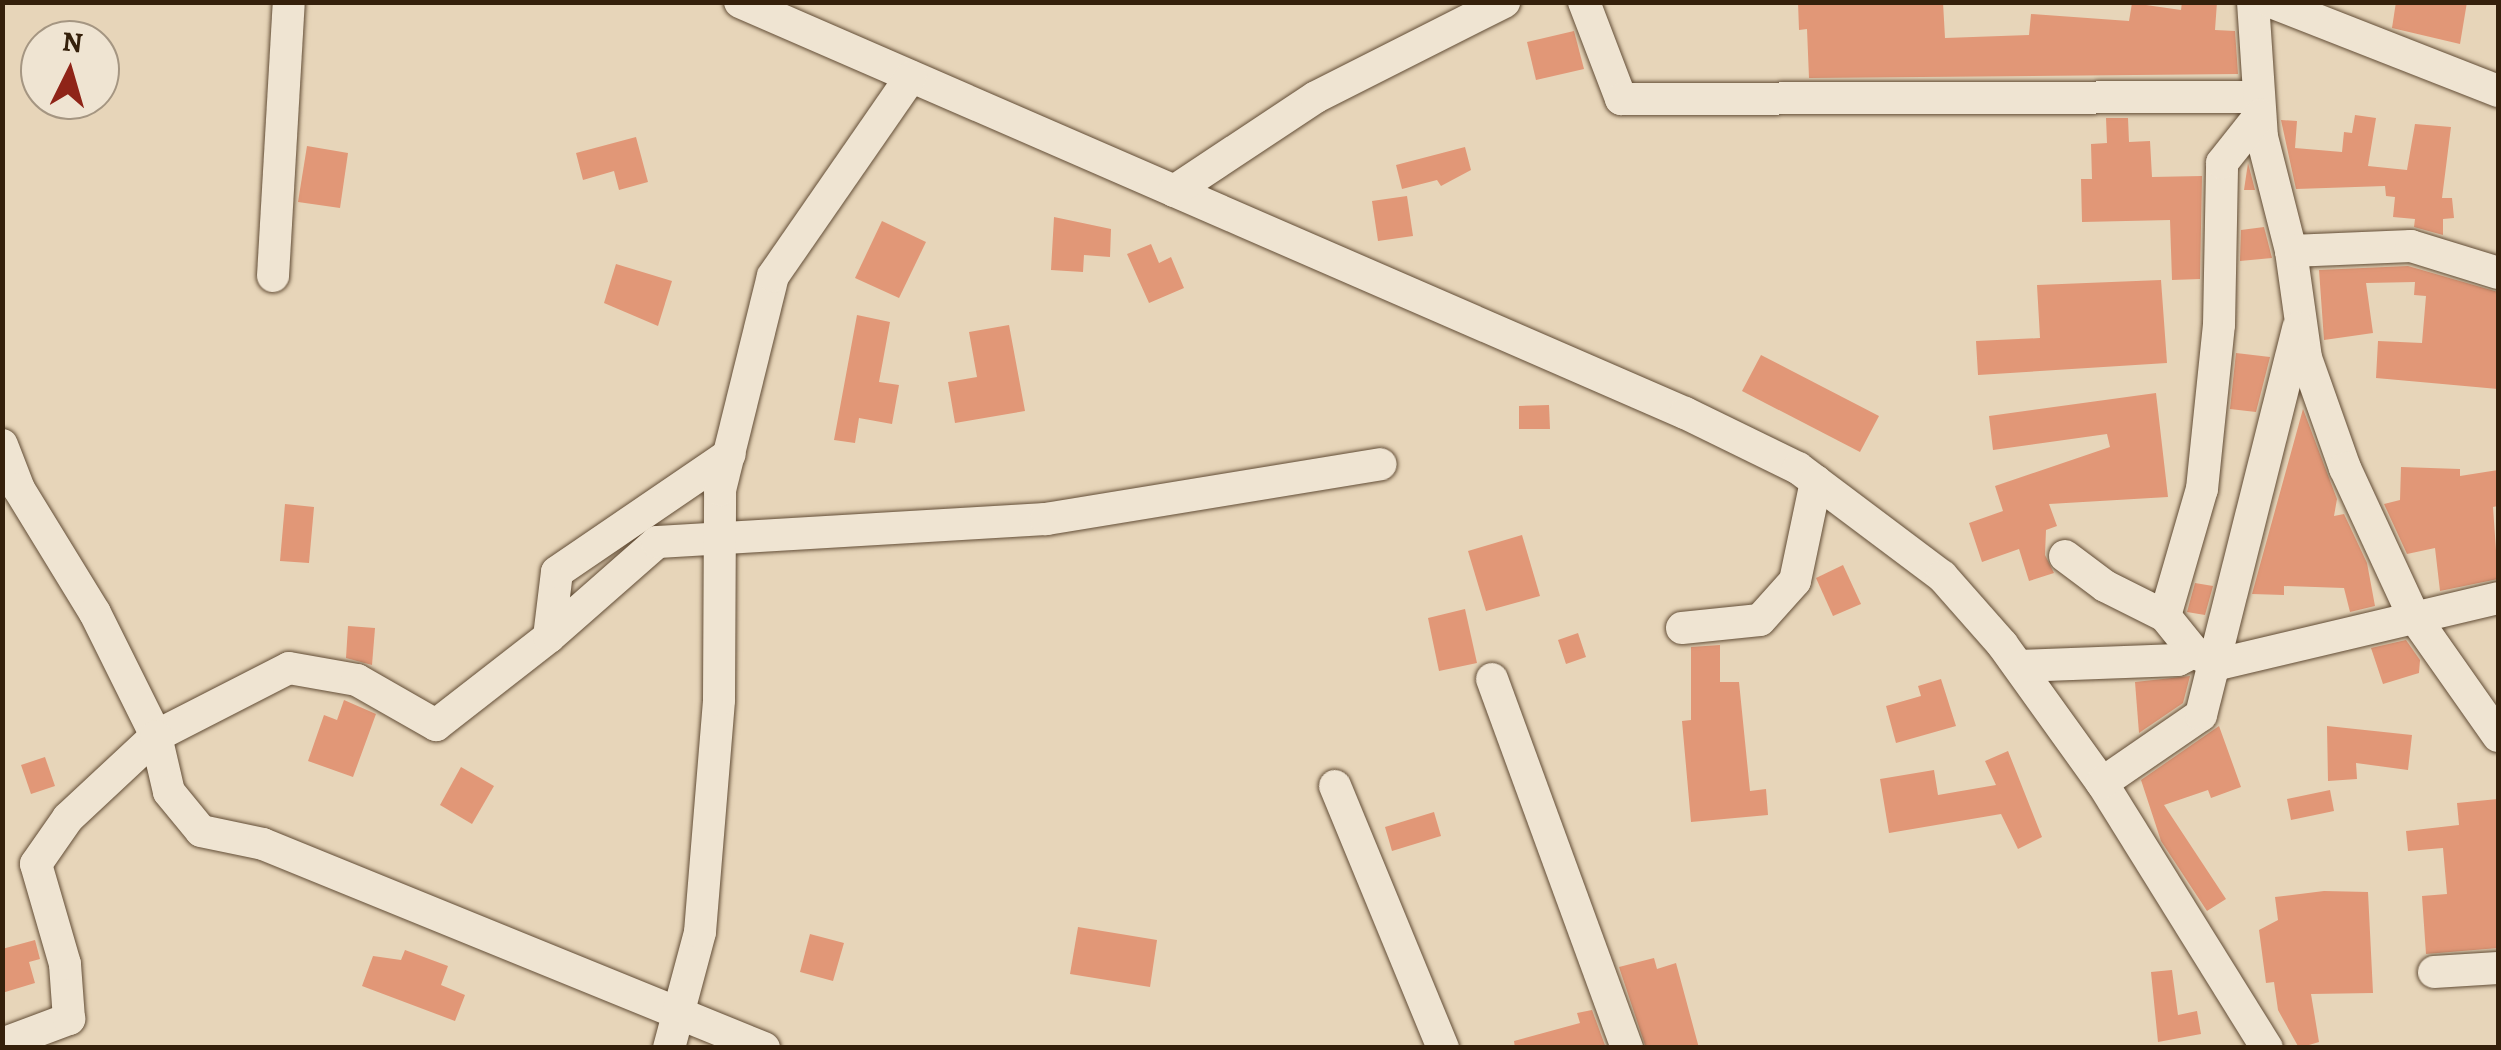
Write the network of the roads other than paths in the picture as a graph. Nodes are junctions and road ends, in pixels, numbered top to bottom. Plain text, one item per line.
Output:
1 (290, 2) edge
2 (740, 2) edge
3 (1504, 2) edge
4 (1584, 2) edge
5 (2253, 2) edge
6 (2270, 2) edge
7 (911, 77) junction
8 (2498, 91) edge
9 (2260, 106) junction
10 (1174, 191) junction
11 (2290, 251) junction
12 (2498, 273) edge
13 (273, 276) dead end
14 (2298, 328) junction
15 (2, 445) edge
16 (730, 454) junction
17 (1381, 464) dead end
18 (1816, 481) junction
19 (720, 538) junction
20 (2066, 556) dead end
21 (2498, 598) edge
22 (2412, 615) junction
23 (2166, 616) junction
24 (1682, 628) dead end
25 (549, 636) junction
26 (2206, 658) junction
27 (2018, 666) junction
28 (1492, 679) dead end
29 (156, 736) junction
30 (2498, 736) edge
31 (2102, 783) junction
32 (1334, 786) dead end
33 (2498, 968) edge
34 (2434, 972) dead end
35 (679, 1010) junction
36 (2, 1044) edge
37 (668, 1048) edge
38 (764, 1048) edge
39 (1443, 1048) edge
40 (1627, 1048) edge
41 (2267, 1048) edge

1 - 13 street
2 - 7 street
3 - 10 street
4 - 9 street
5 - 9 street
6 - 8 street
7 - 10 street
7 - 16 street
9 - 11 street
9 - 23 street
10 - 18 street
11 - 12 street
11 - 14 street
14 - 22 street
14 - 26 street
15 - 29 street
16 - 19 street
16 - 25 street
17 - 19 street
18 - 24 street
18 - 27 street
19 - 25 street
19 - 35 street
20 - 23 street
21 - 22 street
22 - 26 street
22 - 30 street
23 - 26 street
25 - 29 street
26 - 27 street
26 - 31 street
27 - 31 street
28 - 40 street
29 - 35 street
29 - 36 street
31 - 41 street
32 - 39 street
33 - 34 street
35 - 37 street
35 - 38 street

